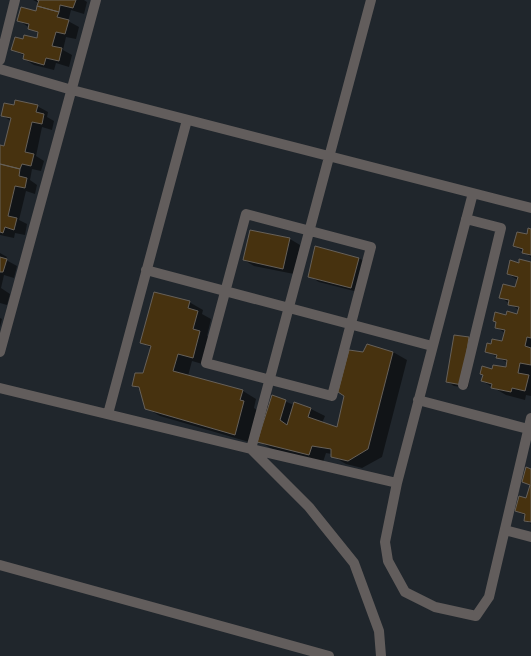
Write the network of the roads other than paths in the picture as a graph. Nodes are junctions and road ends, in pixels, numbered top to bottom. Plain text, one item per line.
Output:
1 (15, 0) edge
2 (96, 0) edge
3 (371, 0) edge
4 (0, 60) edge
5 (0, 69) edge
6 (72, 90) junction
7 (187, 120) junction
8 (329, 156) junction
9 (473, 193) junction
10 (531, 208) edge
11 (466, 219) junction
12 (309, 231) junction
13 (146, 270) junction
14 (225, 291) junction
15 (288, 308) junction
16 (351, 324) junction
17 (432, 346) junction
18 (0, 352) edge
19 (269, 379) junction
20 (463, 385) dead end
21 (0, 388) edge
22 (418, 400) junction
23 (108, 414) junction
24 (531, 418) edge
25 (528, 430) junction
26 (250, 450) junction
27 (397, 483) junction
28 (505, 530) junction
29 (531, 537) edge
30 (0, 564) edge
31 (329, 656) edge
32 (381, 656) edge

1 - 4 street
2 - 6 street
3 - 8 street
5 - 6 street
6 - 7 street
6 - 18 street
7 - 8 street
7 - 13 street
8 - 9 street
8 - 12 street
9 - 10 street
9 - 11 street
11 - 17 street
11 - 20 street
12 - 14 street
12 - 15 street
12 - 16 street
13 - 14 street
13 - 23 street
14 - 15 street
14 - 19 street
15 - 16 street
15 - 19 street
16 - 17 street
16 - 19 street
17 - 22 street
19 - 26 street
21 - 23 street
22 - 25 street
22 - 27 street
23 - 26 street
24 - 25 street
25 - 28 street
26 - 27 street
26 - 32 street
27 - 28 street
28 - 29 street
30 - 31 street

